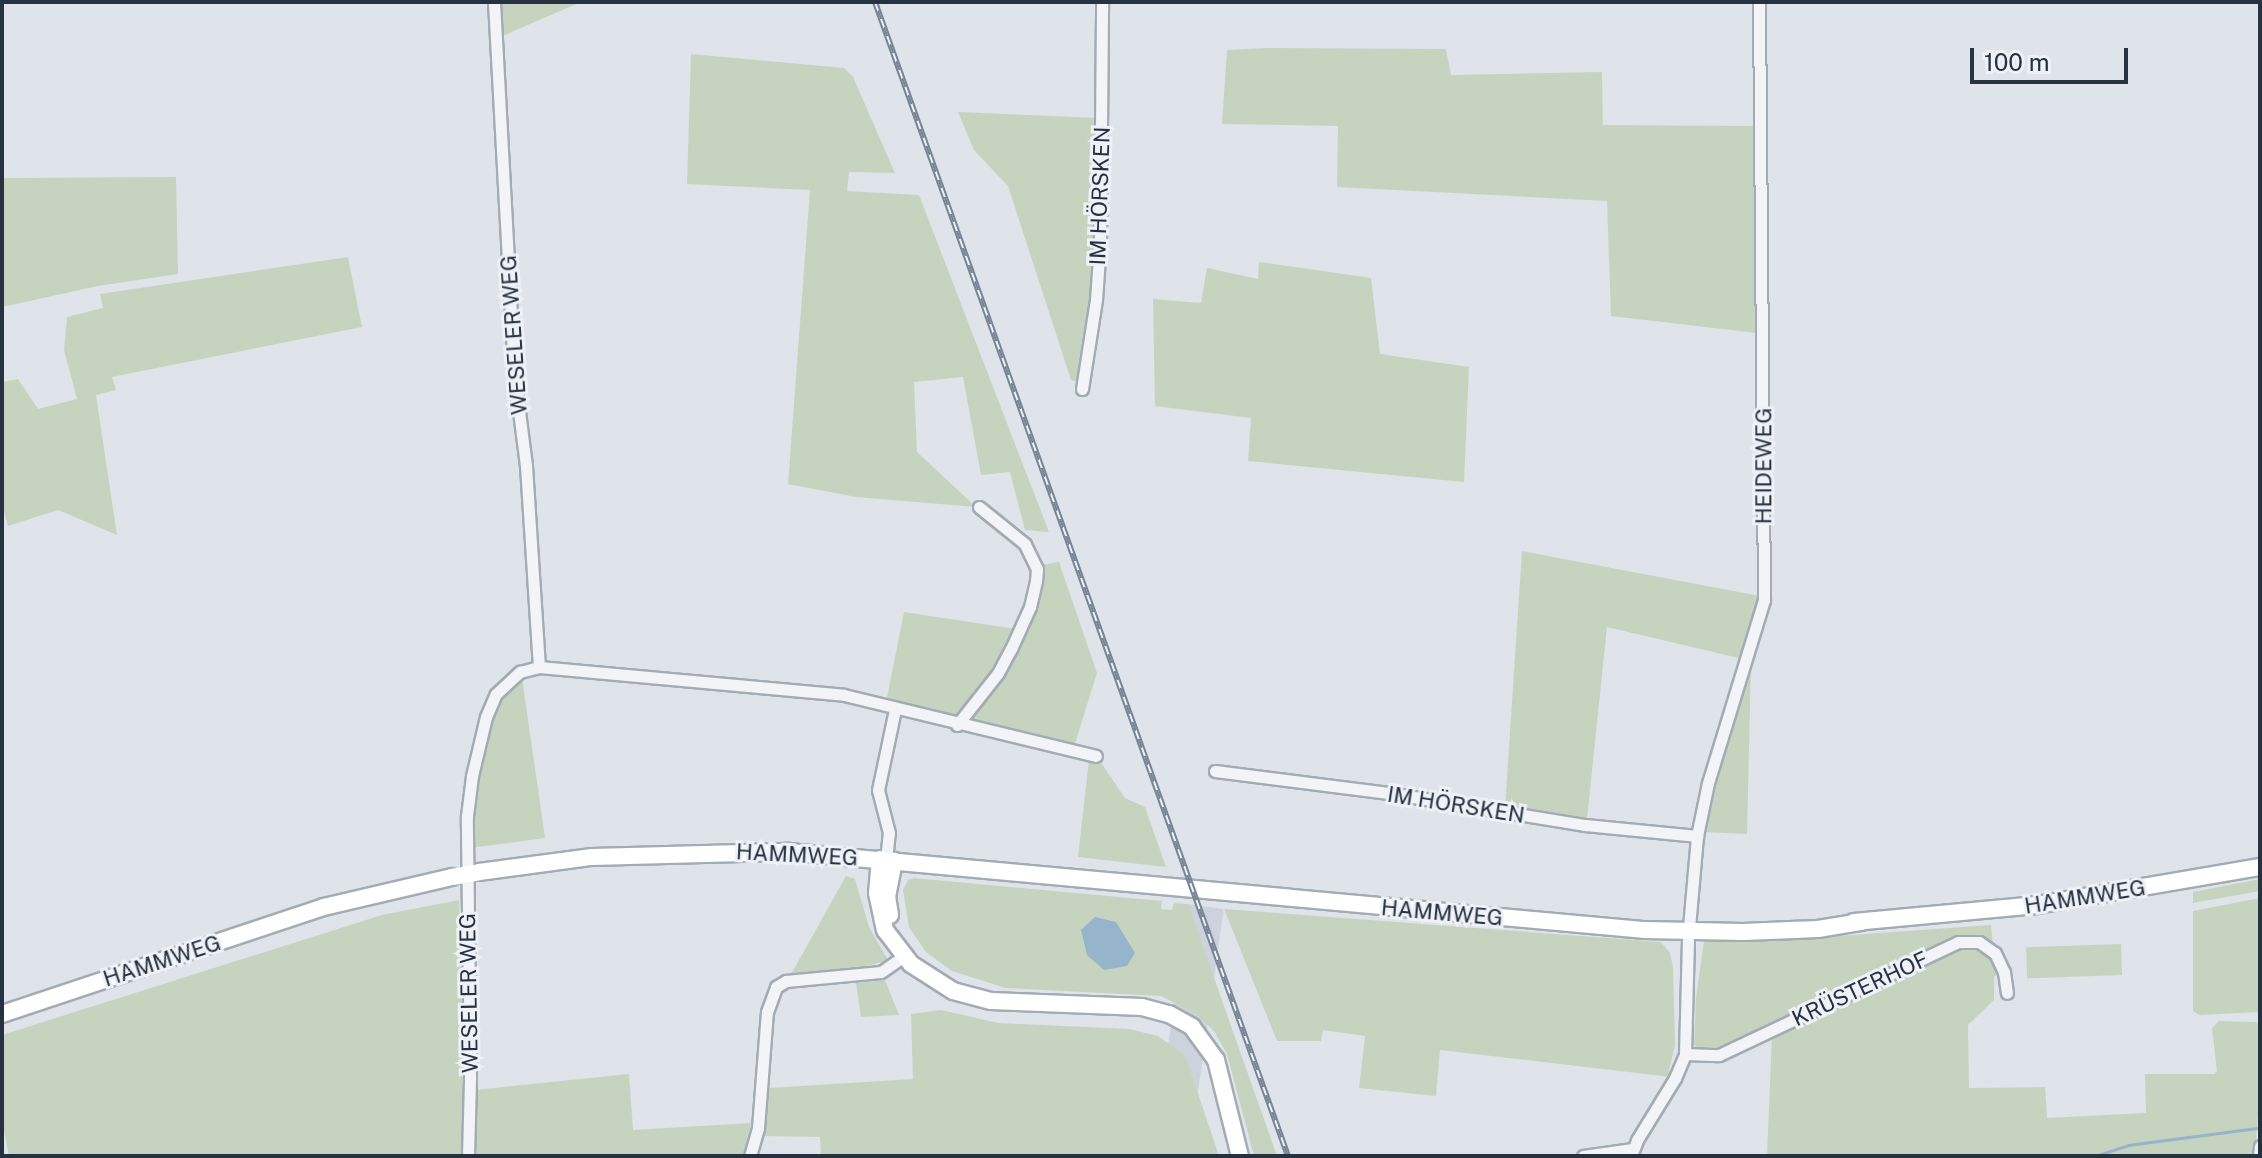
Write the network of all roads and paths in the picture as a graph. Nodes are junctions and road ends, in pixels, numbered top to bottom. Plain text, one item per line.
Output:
1 (494, 2) edge
2 (1102, 2) edge
3 (1759, 2) edge
4 (1082, 389) dead end
5 (979, 507) dead end
6 (539, 667) junction
7 (895, 709) junction
8 (957, 725) junction
9 (1096, 756) dead end
10 (1215, 771) dead end
11 (1697, 836) junction
12 (887, 860) junction
13 (2260, 867) edge
14 (1689, 926) junction
15 (901, 952) junction
16 (2007, 993) dead end
17 (2, 1014) edge
18 (1685, 1054) junction
19 (2260, 1146) edge
20 (1632, 1152) edge
21 (468, 1156) edge
22 (750, 1156) edge
23 (1240, 1156) edge
24 (1583, 1156) edge
25 (2259, 1156) edge

1 - 6 street, WESELER WEG
2 - 4 street, IM HÖRSKEN
3 - 11 street, HEIDEWEG
5 - 8 street
6 - 7 street
6 - 21 street, WESELER WEG
7 - 8 street
7 - 12 street
8 - 9 street
10 - 11 street, IM HÖRSKEN
11 - 14 street, HEIDEWEG
12 - 14 main road, HAMMWEG
12 - 15 main road
12 - 17 main road, HAMMWEG, bridge
13 - 14 main road, HAMMWEG
14 - 18 street, HEIDEWEG
15 - 22 street
15 - 23 main road
16 - 18 street, KRÜSTERHOF
18 - 20 street
19 - 25 street
20 - 24 street

